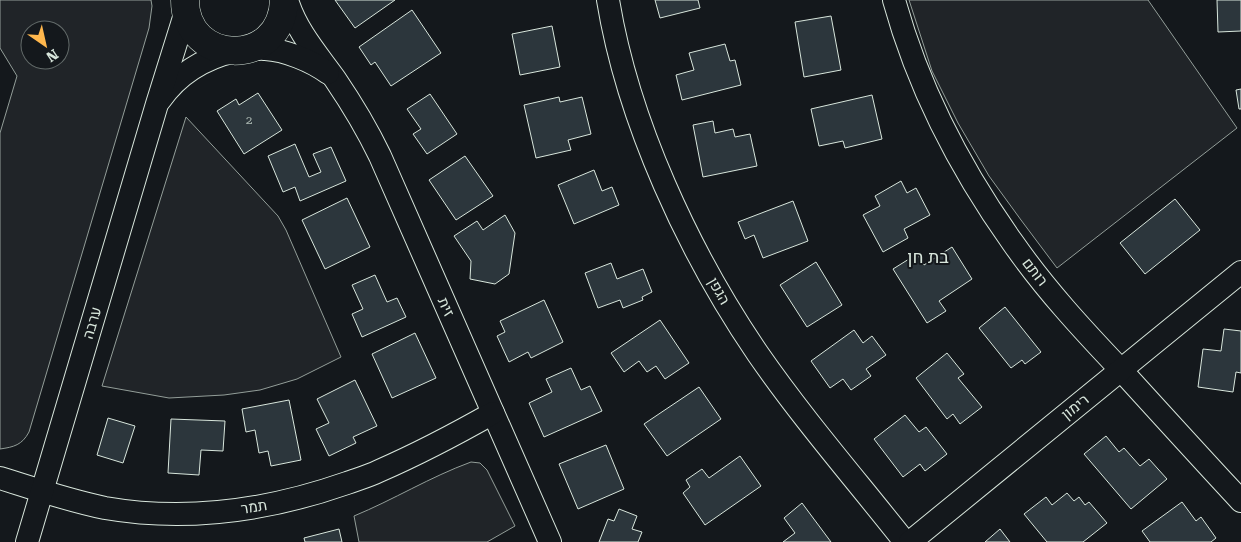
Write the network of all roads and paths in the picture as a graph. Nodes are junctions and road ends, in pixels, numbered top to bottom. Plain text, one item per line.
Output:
1 (286, 0) edge
2 (608, 0) edge
3 (894, 0) edge
4 (185, 6) edge
5 (240, 51) junction
6 (334, 78) junction
7 (157, 104) junction
8 (1241, 272) edge
9 (1120, 370) junction
10 (493, 413) junction
11 (0, 478) edge
12 (42, 491) junction
13 (1241, 501) edge
14 (27, 542) edge
15 (550, 542) edge
16 (905, 542) edge
17 (910, 542) edge

1 - 5 street
1 - 6 street, זית
2 - 16 street, הגפן
3 - 9 street, רותם
4 - 5 street
4 - 7 street, ערבה
5 - 6 street, זית
5 - 7 street, ערבה
6 - 10 street, זית
7 - 12 street, ערבה
8 - 9 street, רימון
9 - 13 street, רותם
9 - 17 street, רימון
10 - 12 street, תמר
10 - 15 street, זית
11 - 12 street, תמר
12 - 14 street, ערבה

